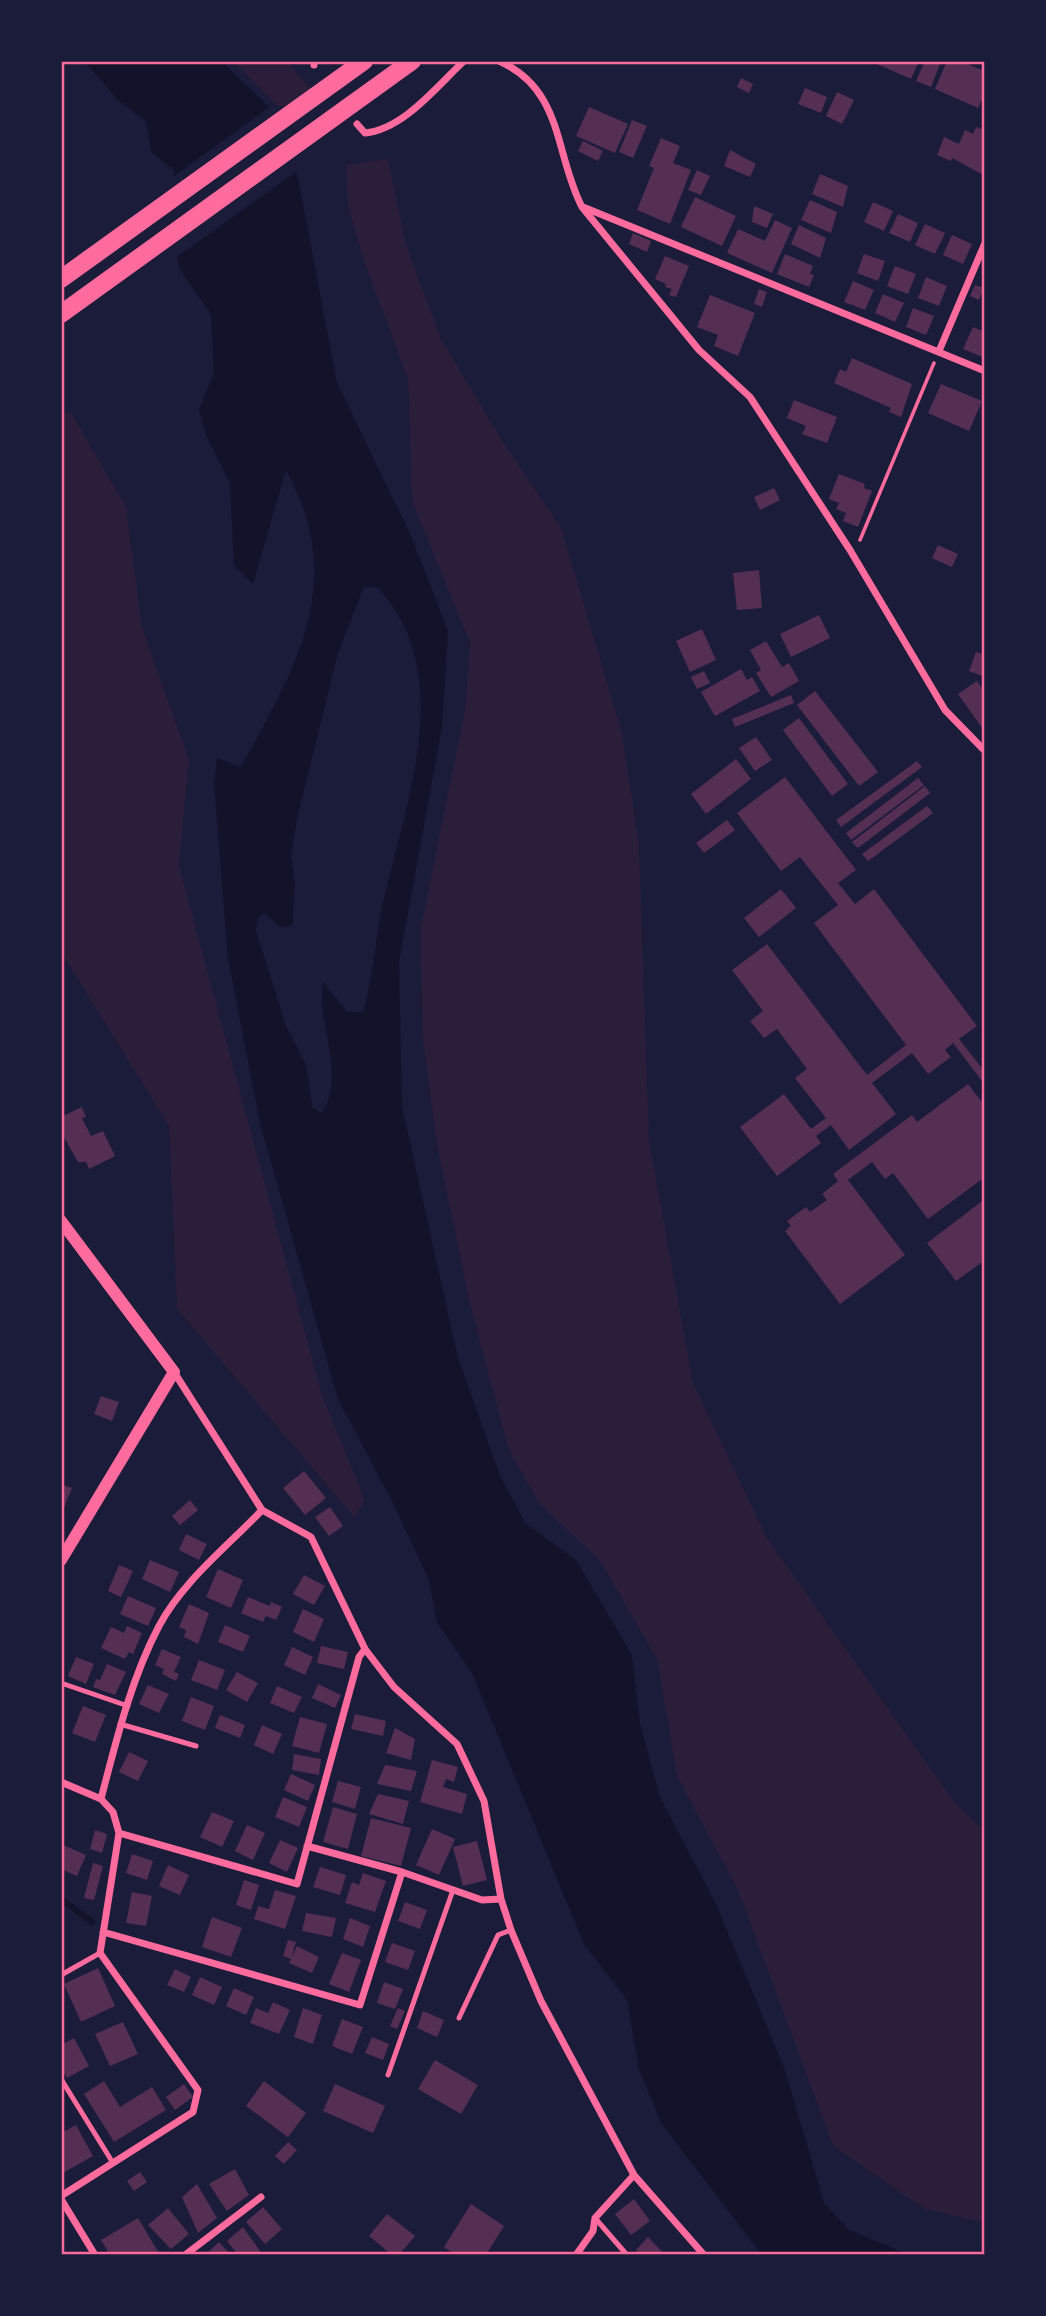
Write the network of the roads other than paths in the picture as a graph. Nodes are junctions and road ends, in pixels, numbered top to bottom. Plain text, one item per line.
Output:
1 (364, 61) edge
2 (412, 61) edge
3 (464, 61) edge
4 (499, 61) edge
5 (357, 124) dead end
6 (582, 207) junction
7 (985, 243) edge
8 (61, 279) edge
9 (61, 314) edge
10 (939, 351) junction
11 (985, 371) edge
12 (985, 751) edge
13 (61, 1222) edge
14 (174, 1372) junction
15 (262, 1510) junction
16 (61, 1560) edge
17 (365, 1649) junction
18 (61, 1683) edge
19 (128, 1706) junction
20 (120, 1724) junction
21 (196, 1746) dead end
22 (61, 1783) edge
23 (101, 1799) junction
24 (119, 1833) junction
25 (307, 1846) junction
26 (402, 1872) junction
27 (453, 1890) junction
28 (501, 1899) junction
29 (511, 1930) junction
30 (103, 1932) junction
31 (100, 1952) junction
32 (61, 1975) edge
33 (458, 2018) dead end
34 (388, 2075) dead end
35 (61, 2079) edge
36 (113, 2163) junction
37 (634, 2175) junction
38 (61, 2197) edge
39 (261, 2197) dead end
40 (595, 2218) junction
41 (95, 2255) edge
42 (185, 2255) edge
43 (576, 2255) edge
44 (627, 2255) edge
45 (705, 2255) edge

1 - 8 highway
2 - 9 highway
3 - 5 street
4 - 6 street
6 - 10 street
6 - 12 street
7 - 10 street
10 - 11 street
13 - 14 street
14 - 15 street
14 - 16 street
15 - 17 street
15 - 19 street
17 - 25 street
17 - 28 street
18 - 19 lane
19 - 20 street
20 - 21 lane
20 - 23 street
22 - 23 street
23 - 24 street
24 - 25 street
24 - 30 street
25 - 26 street
26 - 27 street
26 - 30 street
27 - 28 street
27 - 34 lane
28 - 29 street
29 - 33 lane
29 - 37 street
30 - 31 street
31 - 32 lane
31 - 36 street
35 - 36 lane
36 - 38 street
37 - 40 street
37 - 45 street
38 - 41 street
39 - 42 street
40 - 43 street
40 - 44 lane

